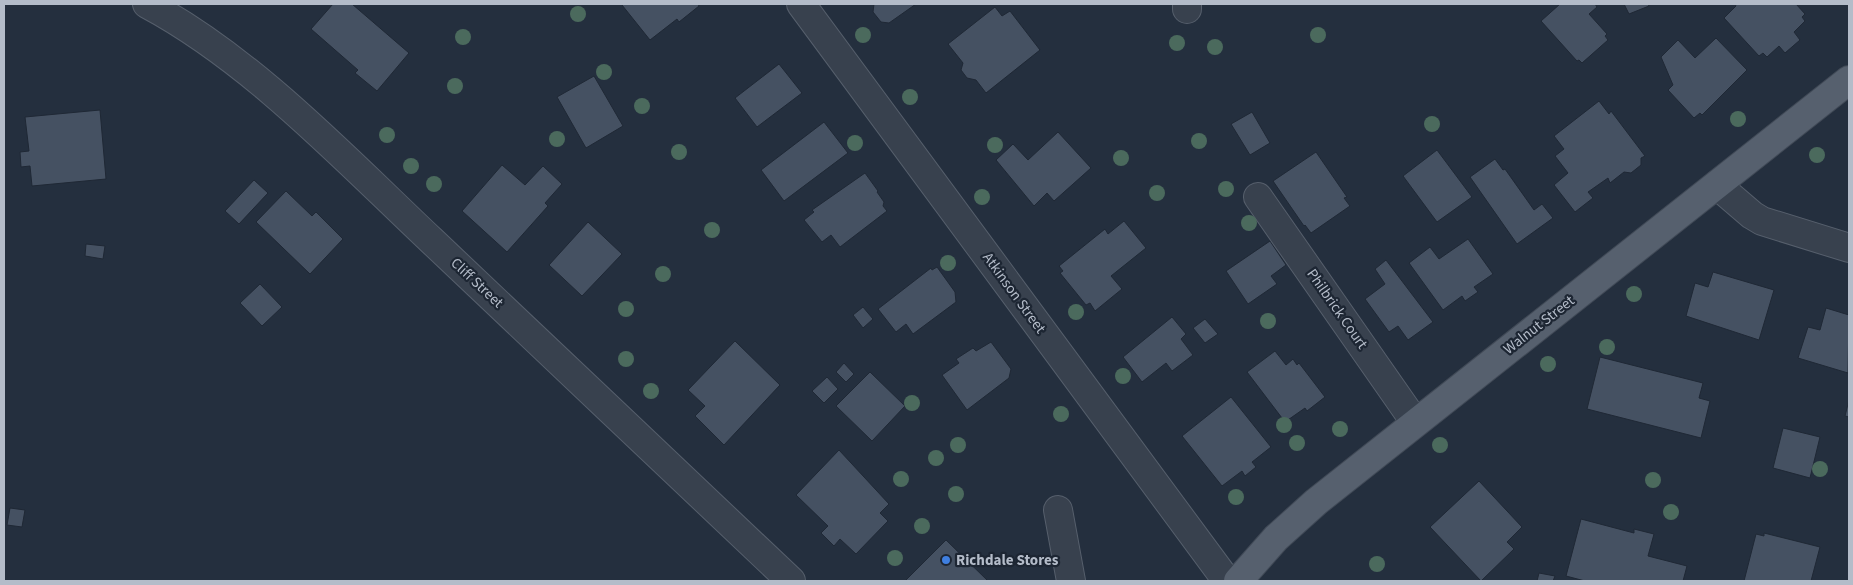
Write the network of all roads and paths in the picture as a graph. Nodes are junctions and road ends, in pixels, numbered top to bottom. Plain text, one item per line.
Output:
1 (147, 4) edge
2 (801, 4) edge
3 (1849, 80) edge
4 (1717, 185) junction
5 (1258, 196) dead end
6 (1849, 248) edge
7 (1415, 422) junction
8 (1058, 510) dead end
9 (791, 581) edge
10 (1071, 581) edge
11 (1227, 581) edge
12 (1238, 581) edge

1 - 9 street, Cliff Street
2 - 11 street, Atkinson Street
3 - 4 main road, Walnut Street
4 - 6 street
4 - 7 main road, Walnut Street
5 - 7 street, Philbrick Court
7 - 12 main road, Walnut Street
8 - 10 street

